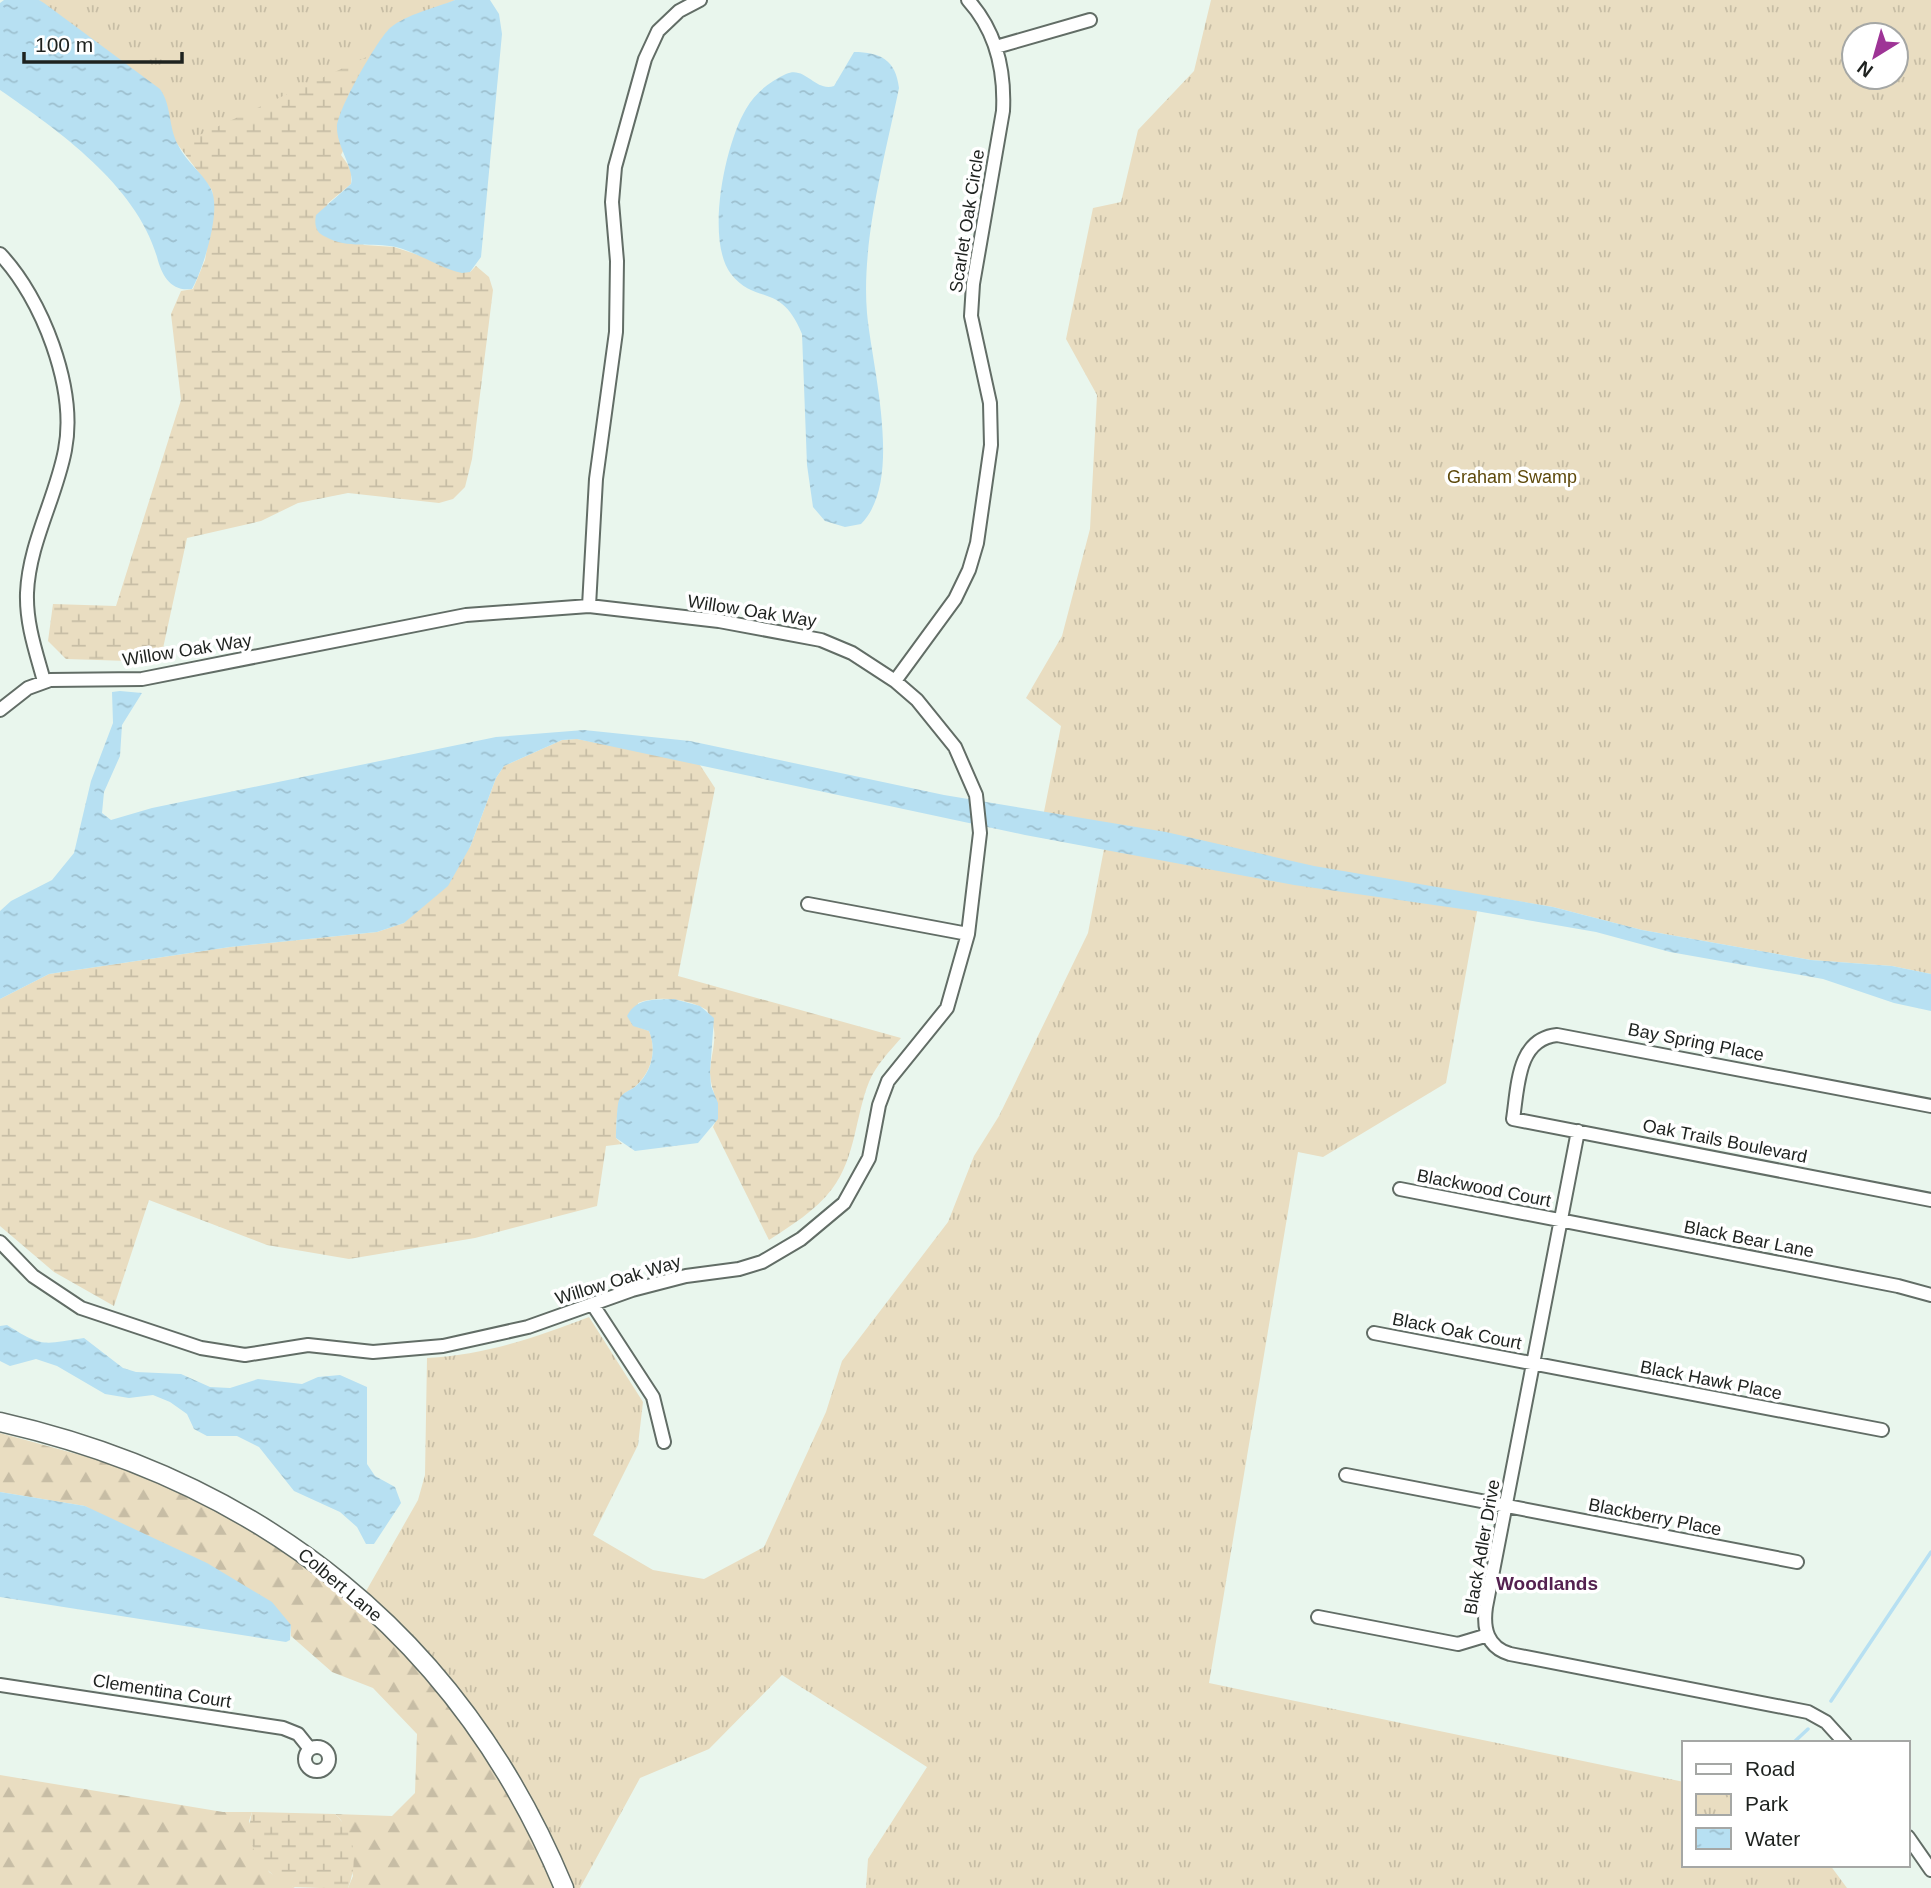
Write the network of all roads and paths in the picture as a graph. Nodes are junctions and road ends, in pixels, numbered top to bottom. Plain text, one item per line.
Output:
1 (699, 0) edge
2 (968, 0) edge
3 (1090, 20) dead end
4 (996, 47) junction
5 (0, 254) edge
6 (589, 606) junction
7 (44, 681) junction
8 (895, 681) junction
9 (0, 710) edge
10 (808, 904) dead end
11 (968, 934) junction
12 (1931, 1105) edge
13 (1513, 1119) joint
14 (1578, 1131) junction
15 (1400, 1189) dead end
16 (1931, 1200) edge
17 (1560, 1221) junction
18 (0, 1243) edge
19 (1931, 1295) edge
20 (593, 1304) junction
21 (1374, 1332) dead end
22 (1534, 1364) junction
23 (0, 1422) edge
24 (1882, 1430) dead end
25 (663, 1442) dead end
26 (1346, 1475) dead end
27 (1506, 1506) junction
28 (1797, 1562) dead end
29 (1318, 1617) dead end
30 (1488, 1635) junction
31 (0, 1685) edge
32 (1843, 1741) edge
33 (310, 1749) dead end
34 (1910, 1840) edge
35 (1931, 1870) edge
36 (565, 1888) edge

1 - 6 street
2 - 4 street, Scarlet Oak Circle
3 - 4 street
4 - 8 street, Scarlet Oak Circle
5 - 7 street
6 - 7 street, Willow Oak Way
6 - 8 street, Willow Oak Way
7 - 9 street, Willow Oak Way
8 - 11 street, Willow Oak Way
10 - 11 street
11 - 20 street, Willow Oak Way
12 - 13 street, Bay Spring Place
13 - 14 street, Oak Trails Boulevard
14 - 16 street, Oak Trails Boulevard
14 - 17 street, Black Adler Drive
15 - 17 street, Blackwood Court
17 - 19 street, Black Bear Lane
17 - 22 street, Black Adler Drive
18 - 20 street, Willow Oak Way
20 - 25 street
21 - 22 street, Black Oak Court
22 - 24 street, Black Hawk Place
22 - 27 street, Black Adler Drive
23 - 36 street, Colbert Lane
26 - 27 street, Blackberry Place
27 - 28 street, Blackberry Place
27 - 30 street, Black Adler Drive
29 - 30 street
30 - 32 street, Black Adler Drive
31 - 33 street, Clementina Court
34 - 35 street

